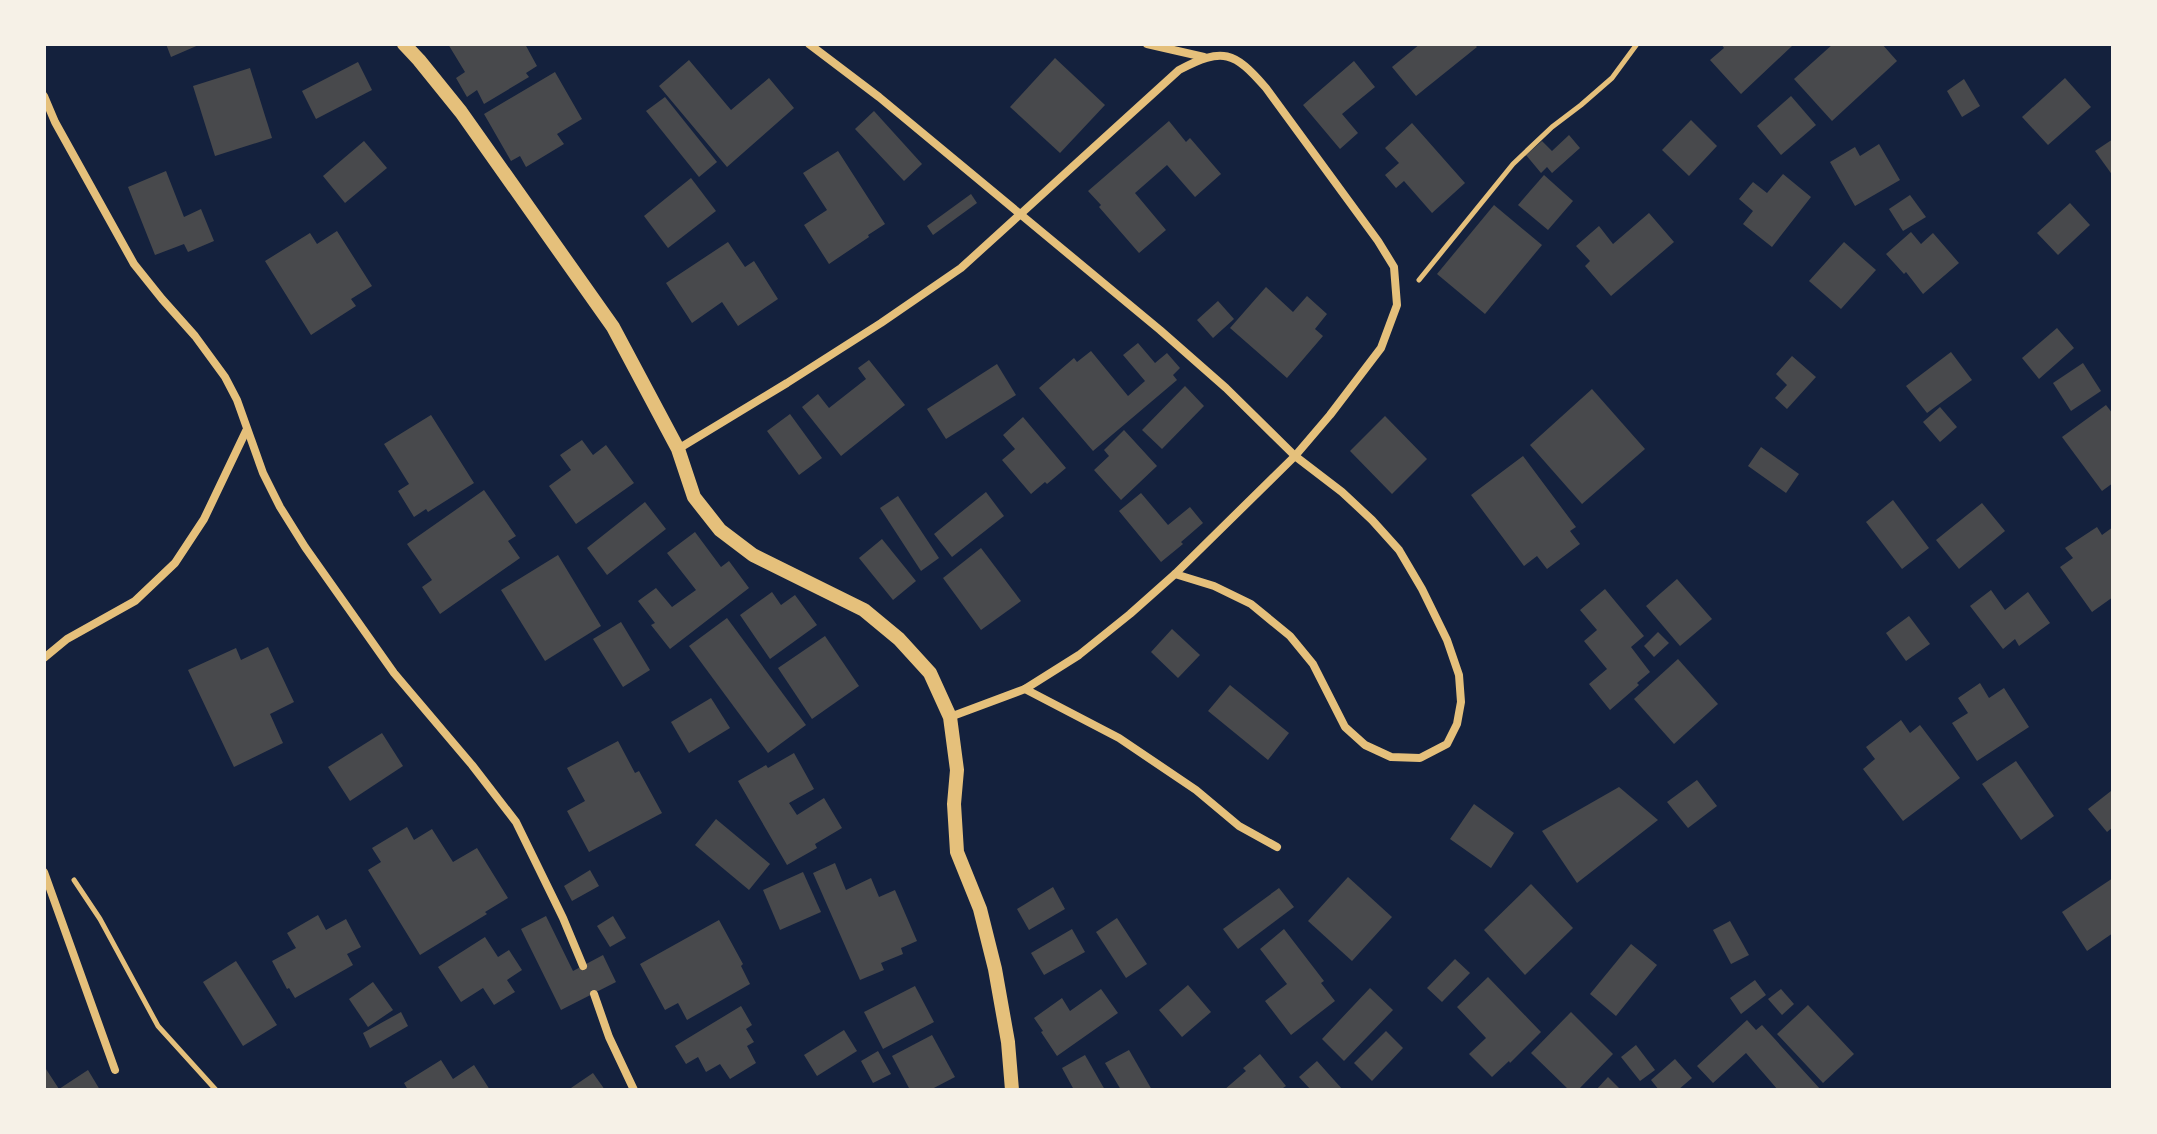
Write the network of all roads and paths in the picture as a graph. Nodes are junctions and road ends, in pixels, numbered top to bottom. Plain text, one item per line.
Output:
1 (404, 44) edge
2 (809, 44) edge
3 (1147, 44) edge
4 (1637, 44) edge
5 (1204, 57) junction
6 (44, 96) edge
7 (55, 122) junction
8 (44, 125) edge
9 (1020, 214) junction
10 (1397, 305) junction
11 (246, 431) junction
12 (678, 449) junction
13 (1295, 456) junction
14 (1175, 574) junction
15 (44, 658) edge
16 (1025, 689) junction
17 (950, 717) junction
18 (1277, 847) dead end
19 (44, 872) edge
20 (70, 874) dead end
21 (583, 966) dead end
22 (594, 994) dead end
23 (115, 1070) dead end
24 (216, 1090) edge
25 (634, 1090) edge
26 (1012, 1090) edge

1 - 12 street
2 - 9 street
3 - 5 street
4 - 10 path
5 - 9 street
5 - 10 street
6 - 7 street
7 - 8 street
7 - 11 street
9 - 12 street
9 - 13 street
10 - 13 street
11 - 15 street
11 - 21 street
12 - 17 street
13 - 14 street
13 - 14 street
14 - 16 street
16 - 17 street
16 - 18 street
17 - 26 street
19 - 23 street
20 - 24 path
22 - 25 street

